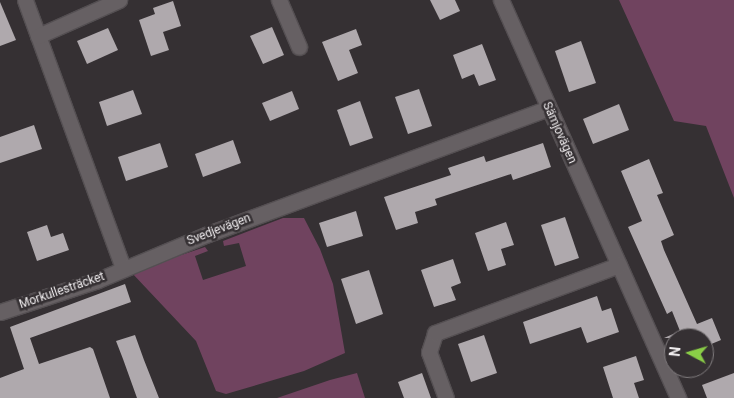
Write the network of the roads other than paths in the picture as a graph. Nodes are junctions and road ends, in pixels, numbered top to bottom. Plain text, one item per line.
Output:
1 (25, 0) edge
2 (118, 0) edge
3 (279, 0) edge
4 (501, 0) edge
5 (38, 36) junction
6 (299, 47) dead end
7 (548, 108) junction
8 (619, 265) junction
9 (123, 268) junction
10 (0, 312) edge
11 (446, 398) edge
12 (678, 398) edge

1 - 5 street
2 - 5 street
3 - 6 street
4 - 7 street, Sämjovägen
5 - 9 street
7 - 8 street, Sämjovägen
7 - 9 street, Svedjevägen
8 - 11 street
8 - 12 street, Sämjovägen
9 - 10 street, Morkullesträcket

